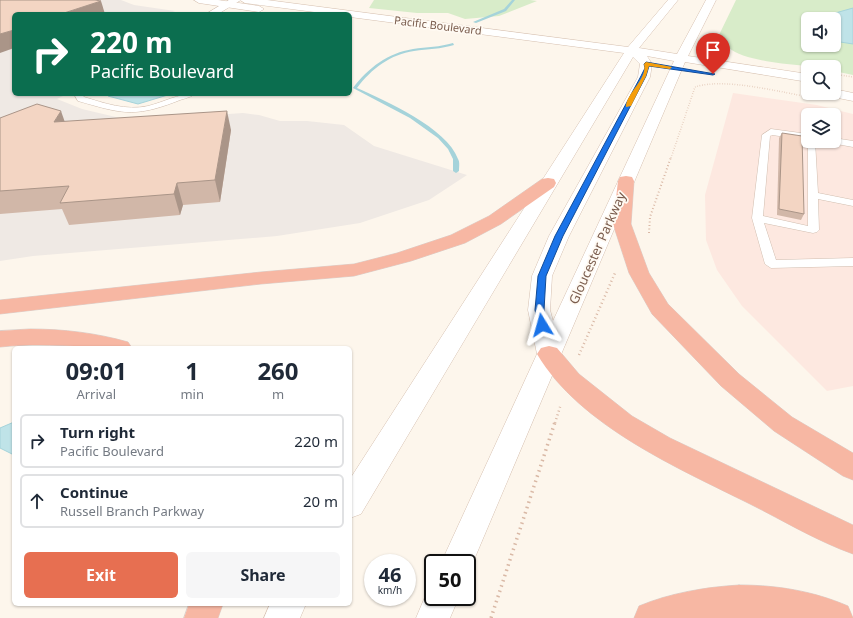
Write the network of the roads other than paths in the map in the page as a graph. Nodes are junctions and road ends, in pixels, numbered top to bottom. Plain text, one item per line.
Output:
1 (199, 0) edge
2 (245, 0) edge
3 (673, 1) edge
4 (232, 2) edge
5 (710, 2) edge
6 (214, 12) edge
7 (286, 12) edge
8 (327, 12) edge
9 (352, 16) edge
10 (352, 22) edge
11 (628, 56) junction
12 (679, 63) junction
13 (646, 64) junction
14 (801, 77) edge
15 (841, 83) edge
16 (853, 86) edge
17 (801, 87) edge
18 (841, 95) edge
19 (79, 96) edge
20 (185, 96) edge
21 (853, 97) edge
22 (801, 136) edge
23 (841, 142) edge
24 (853, 144) edge
25 (811, 148) edge
26 (626, 181) junction
27 (548, 183) junction
28 (813, 195) junction
29 (853, 203) edge
30 (757, 218) junction
31 (853, 262) edge
32 (0, 307) edge
33 (0, 339) edge
34 (113, 346) edge
35 (549, 354) junction
36 (853, 468) edge
37 (352, 502) edge
38 (853, 540) edge
39 (461, 554) edge
40 (205, 606) edge
41 (288, 606) edge
42 (438, 606) edge
43 (202, 618) edge
44 (281, 618) edge
45 (433, 618) edge
46 (651, 618) edge
47 (836, 618) edge

1 - 4 main road
2 - 8 main road, Pacific Boulevard
3 - 11 main road
4 - 6 main road
4 - 7 main road
5 - 12 main road, Gloucester Parkway
9 - 11 main road, Pacific Boulevard
10 - 11 main road, Pacific Boulevard
11 - 12 main road
11 - 13 main road, Pacific Boulevard
11 - 27 main road
12 - 13 main road, Pacific Boulevard
12 - 14 main road
12 - 17 main road
12 - 26 main road, Gloucester Parkway
13 - 35 main road
15 - 16 main road
18 - 21 main road
19 - 20 lane
22 - 30 lane
23 - 24 lane
25 - 28 lane
26 - 35 main road, Gloucester Parkway
26 - 36 highway
27 - 32 highway
27 - 37 main road
28 - 29 lane
28 - 30 lane
30 - 31 lane
33 - 34 highway
35 - 38 highway
35 - 39 main road, Gloucester Parkway
40 - 43 highway
41 - 44 main road
42 - 45 main road
46 - 47 highway

